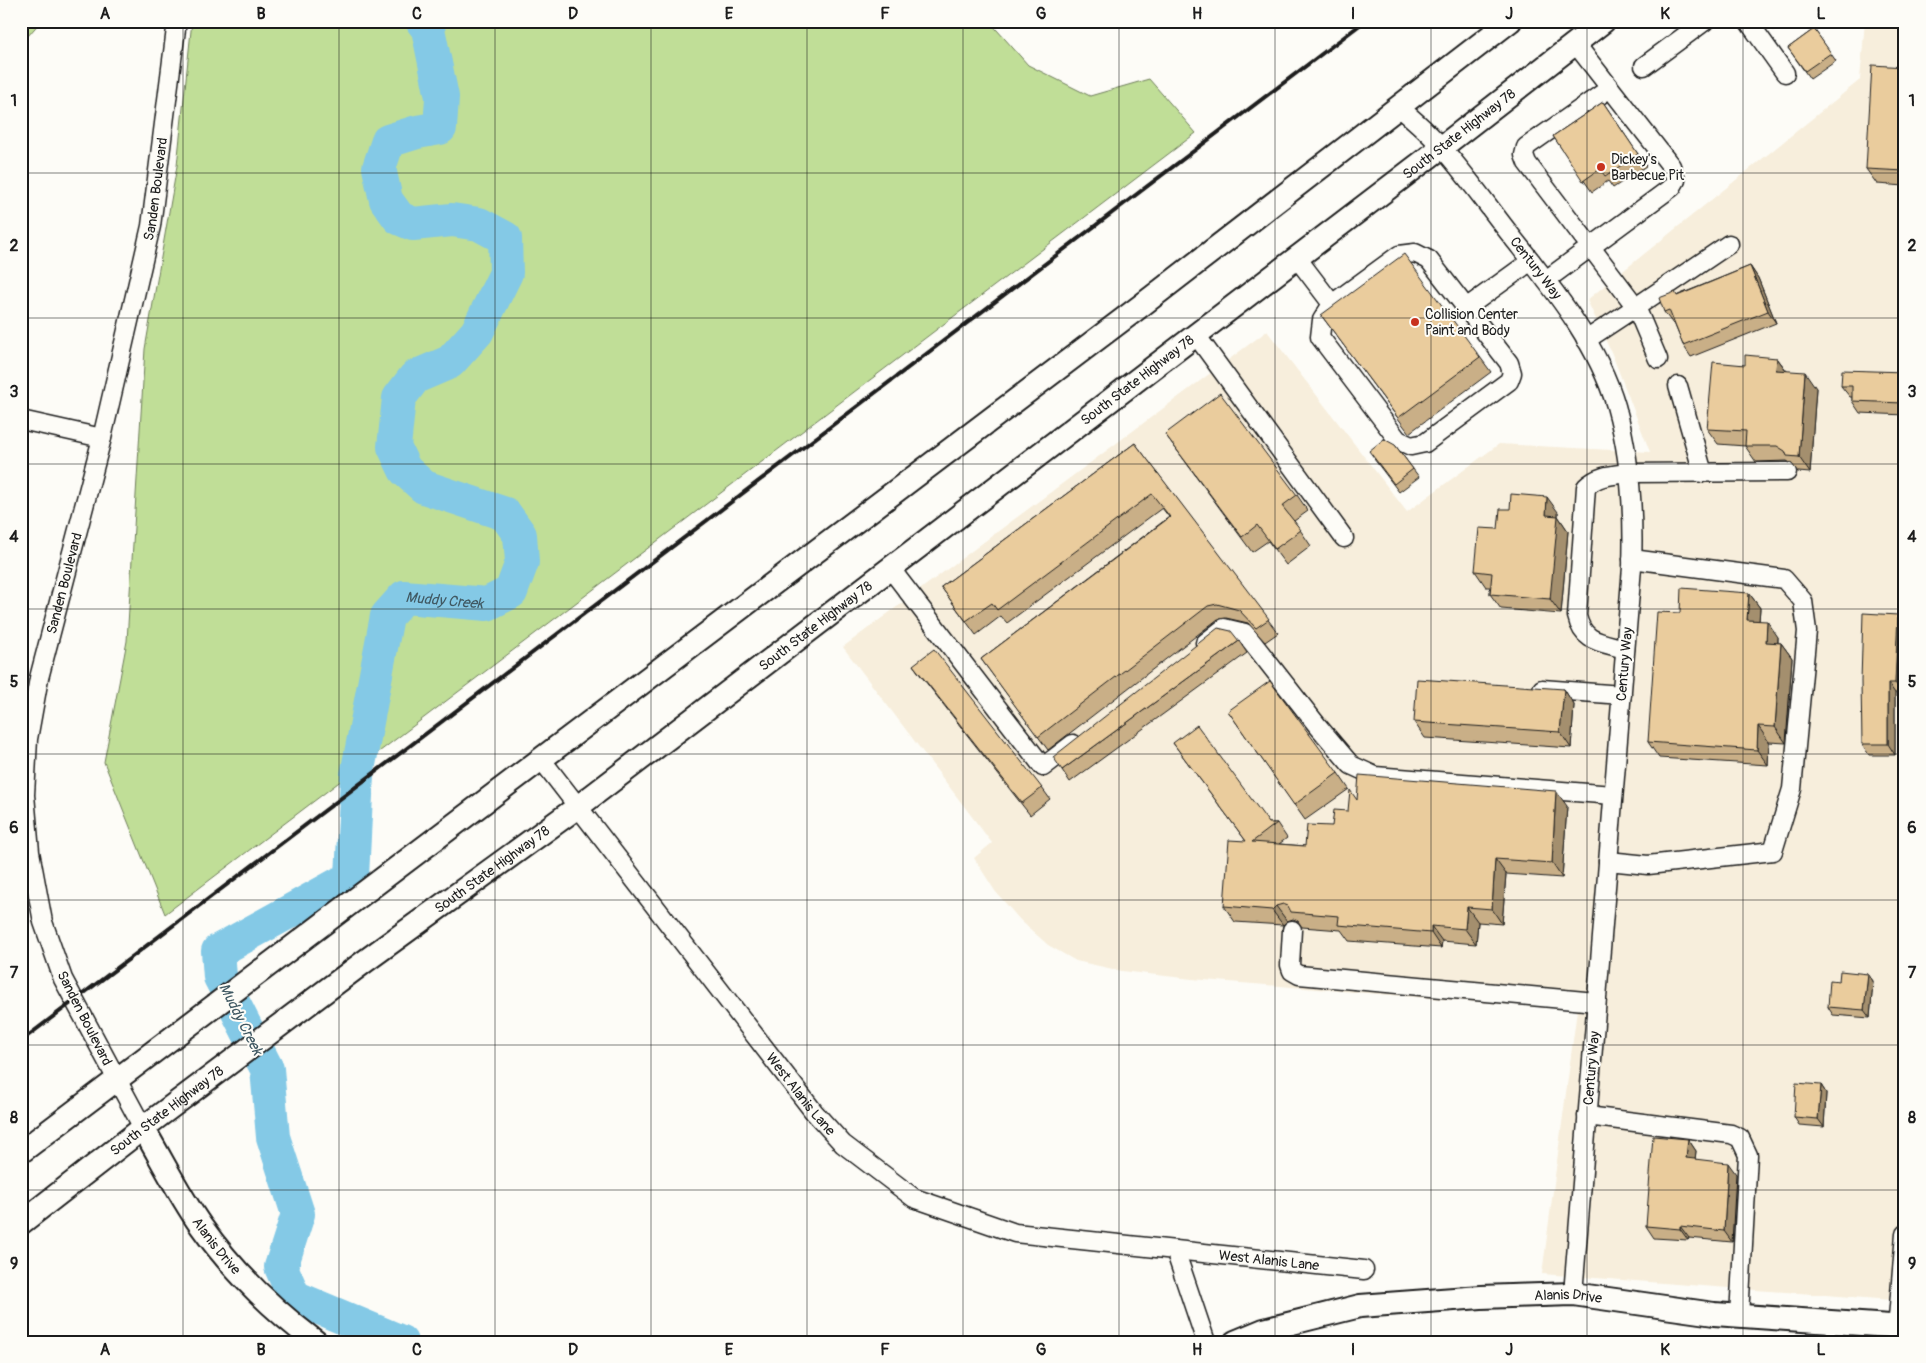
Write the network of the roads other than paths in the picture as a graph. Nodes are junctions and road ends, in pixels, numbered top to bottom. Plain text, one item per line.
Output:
1 (177, 21) edge
2 (1510, 21) edge
3 (1604, 21) edge
4 (1705, 21) edge
5 (1748, 21) edge
6 (1576, 44) junction
7 (1644, 66) dead end
8 (1785, 73) dead end
9 (1610, 88) junction
10 (1399, 106) junction
11 (1442, 147) junction
12 (1729, 244) dead end
13 (1590, 248) junction
14 (1297, 258) junction
15 (1531, 261) junction
16 (1546, 280) junction
17 (1332, 304) junction
18 (1636, 307) junction
19 (1466, 308) junction
20 (1196, 335) junction
21 (1586, 340) junction
22 (1658, 359) dead end
23 (1678, 386) dead end
24 (21, 420) edge
25 (102, 438) junction
26 (1787, 472) edge
27 (1629, 473) junction
28 (1703, 473) junction
29 (1344, 538) dead end
30 (1632, 559) junction
31 (890, 568) junction
32 (1625, 648) junction
33 (1193, 652) edge
34 (1525, 688) edge
35 (1622, 695) junction
36 (1090, 731) edge
37 (541, 759) junction
38 (1613, 795) junction
39 (579, 806) junction
40 (1608, 861) junction
41 (1292, 930) edge
42 (1596, 1002) junction
43 (116, 1082) junction
44 (1587, 1116) junction
45 (143, 1128) junction
46 (21, 1152) edge
47 (21, 1222) edge
48 (1905, 1234) edge
49 (1176, 1250) junction
50 (1364, 1270) dead end
51 (1573, 1294) junction
52 (1739, 1316) junction
53 (1899, 1332) edge
54 (316, 1342) edge
55 (1206, 1342) edge
56 (1235, 1342) edge

1 - 25 street, Sanden Boulevard
2 - 10 main road
3 - 6 main road, South State Highway 78
4 - 7 street
5 - 8 street
6 - 9 street
6 - 11 main road, South State Highway 78
9 - 13 street
9 - 13 street
10 - 11 street, Century Way
10 - 37 main road
11 - 14 main road, South State Highway 78
11 - 15 street, Century Way
12 - 18 street
13 - 16 street
13 - 18 street
14 - 17 street
14 - 20 main road, South State Highway 78
15 - 16 street, Century Way
15 - 19 street
16 - 21 street, Century Way
17 - 19 street
17 - 19 street
18 - 21 street
18 - 22 street
20 - 29 street
20 - 31 main road, South State Highway 78
21 - 27 street, Century Way
23 - 28 street
24 - 25 street
25 - 43 street, Sanden Boulevard
26 - 28 street
27 - 28 street
27 - 30 street, Century Way
27 - 32 street
30 - 32 street, Century Way
30 - 40 street
31 - 36 street
31 - 39 main road, South State Highway 78
32 - 35 street, Century Way
33 - 38 street
34 - 35 street
35 - 38 street, Century Way
37 - 39 street, West Alanis Lane
37 - 43 main road
38 - 40 street, Century Way
39 - 45 main road, South State Highway 78
39 - 49 street, West Alanis Lane
40 - 42 street, Century Way
41 - 42 street
42 - 44 street, Century Way
43 - 45 street, Sanden Boulevard
43 - 46 main road
44 - 51 street, Century Way
44 - 52 street
45 - 47 main road, South State Highway 78
45 - 54 main road, Alanis Drive
48 - 53 street
49 - 50 street, West Alanis Lane
49 - 55 street
51 - 52 main road, Alanis Drive
51 - 56 main road, Alanis Drive
52 - 53 main road, Alanis Drive

